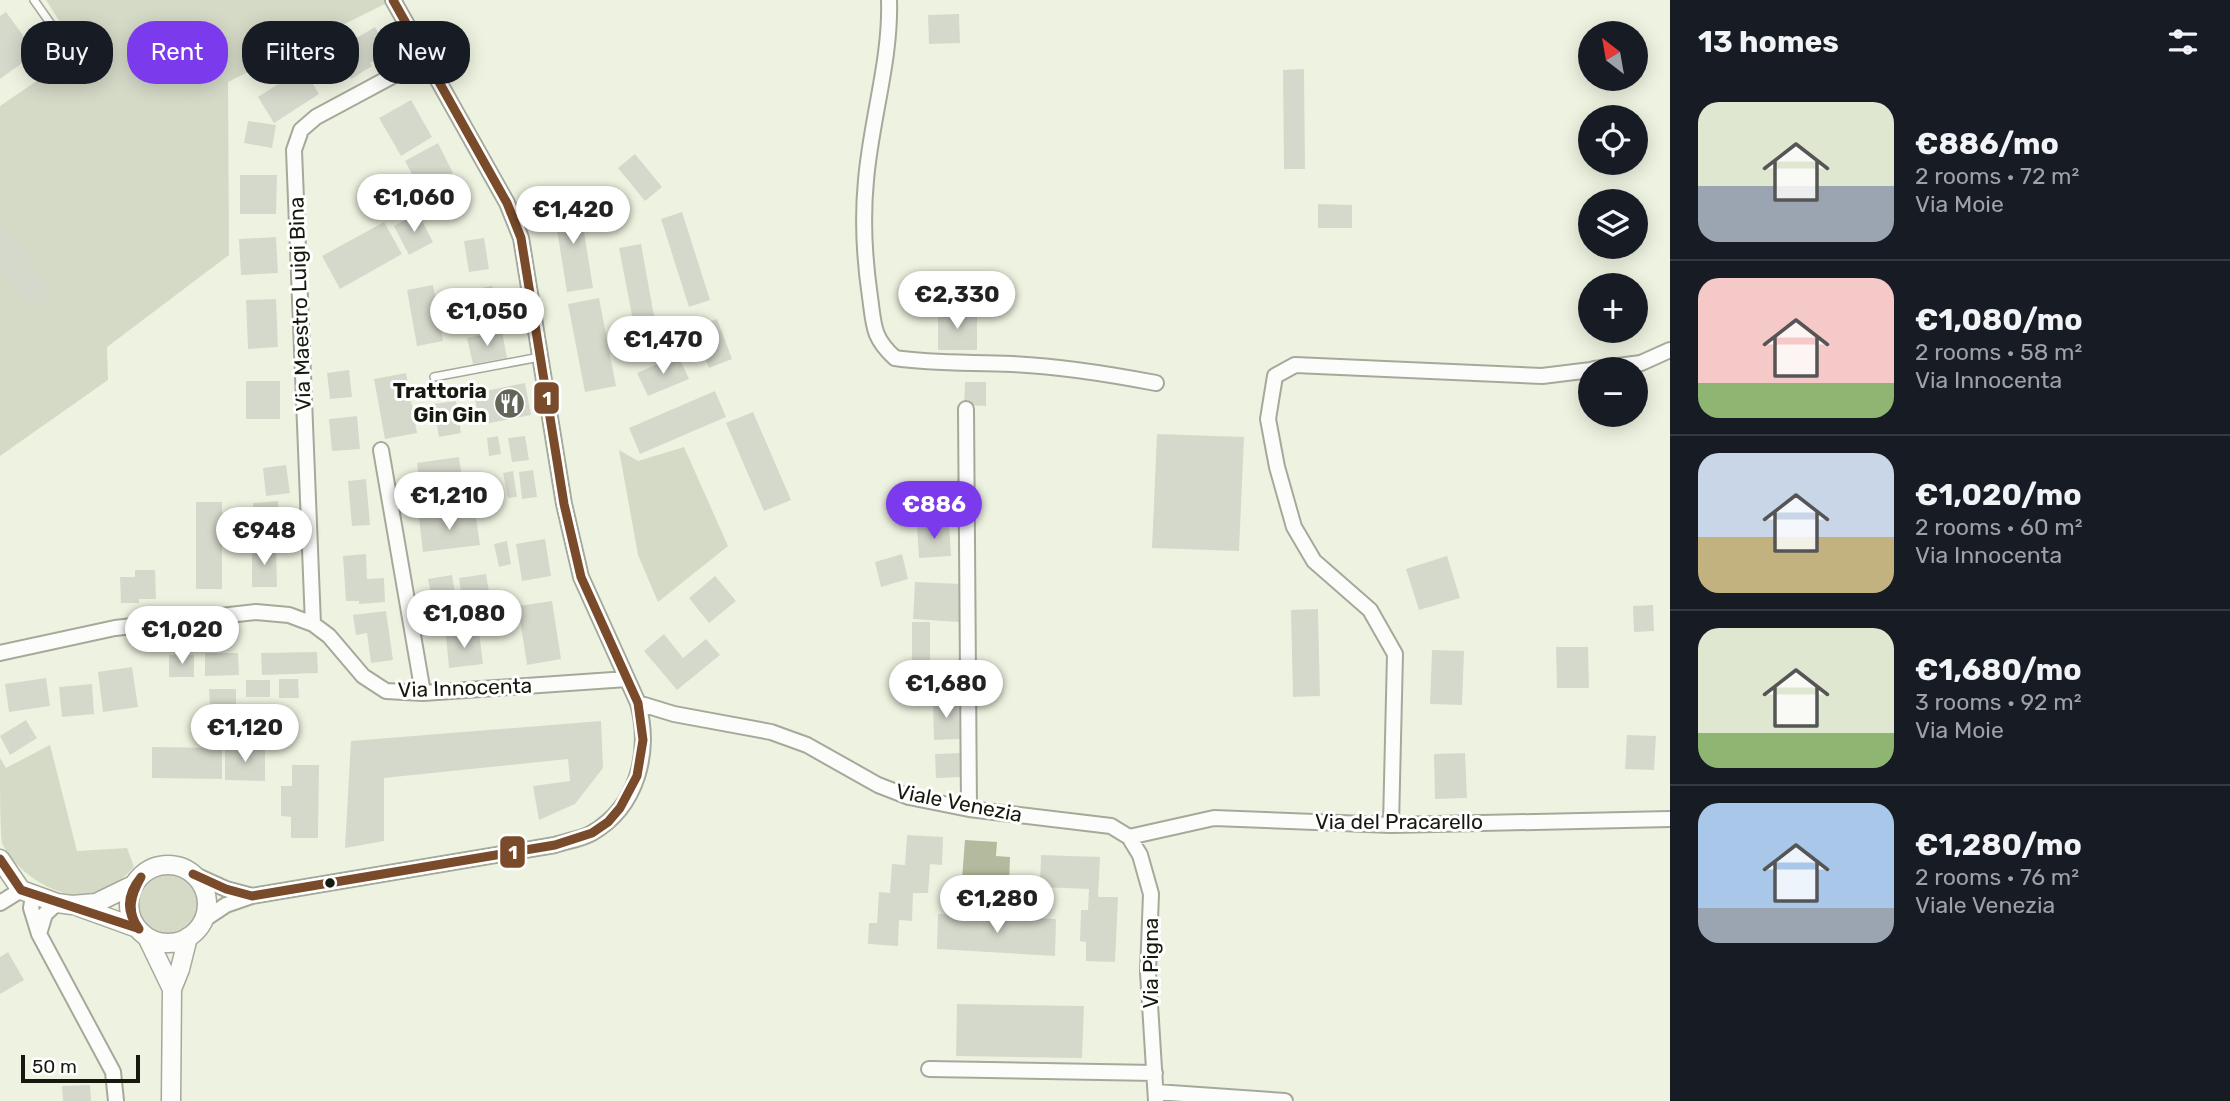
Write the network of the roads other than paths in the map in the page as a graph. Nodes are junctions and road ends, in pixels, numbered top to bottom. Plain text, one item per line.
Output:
1 (34, 0) edge
2 (393, 0) edge
3 (889, 0) edge
4 (49, 21) edge
5 (405, 21) edge
6 (378, 84) edge
7 (441, 84) edge
8 (1670, 351) edge
9 (541, 357) junction
10 (1648, 360) edge
11 (1578, 371) edge
12 (435, 376) dead end
13 (1156, 383) dead end
14 (967, 409) dead end
15 (381, 450) dead end
16 (313, 624) junction
17 (0, 653) edge
18 (627, 679) junction
19 (424, 693) junction
20 (638, 703) junction
21 (674, 714) junction
22 (642, 720) junction
23 (969, 809) junction
24 (1670, 819) edge
25 (1391, 825) junction
26 (1129, 838) junction
27 (0, 859) edge
28 (193, 874) junction
29 (134, 885) junction
30 (27, 892) junction
31 (251, 896) junction
32 (0, 903) edge
33 (65, 904) junction
34 (202, 921) junction
35 (142, 932) junction
36 (38, 934) junction
37 (188, 937) junction
38 (172, 989) junction
39 (929, 1069) dead end
40 (1155, 1073) junction
41 (1156, 1096) edge
42 (116, 1101) edge
43 (171, 1101) edge
44 (1285, 1101) edge

1 - 4 lane
2 - 5 street
3 - 13 street
6 - 16 street, Via Maestro Luigi Bina
7 - 9 street
8 - 10 street
9 - 12 lane
9 - 18 street
11 - 25 street
14 - 23 street
15 - 19 street
16 - 17 street, Via Innocenta
16 - 19 street, Via Innocenta
18 - 19 street, Via Innocenta
18 - 20 street
20 - 21 street, Viale Venezia
20 - 22 street
21 - 22 street, Viale Venezia
21 - 23 street, Viale Venezia
22 - 31 street
23 - 26 street, Viale Venezia
24 - 25 street, Via del Pracarello
25 - 26 street, Via del Pracarello
26 - 40 street, Via Pigna
27 - 30 street
28 - 29 street
28 - 31 street
28 - 34 street
29 - 33 street
29 - 35 street
30 - 32 street
30 - 33 street
30 - 36 street
31 - 34 street
33 - 35 street
33 - 36 street
34 - 37 street
35 - 37 street
35 - 38 street
36 - 42 street
37 - 38 street
38 - 43 street
39 - 40 street
40 - 41 street, Via Pigna
41 - 44 street, Via Pigna

